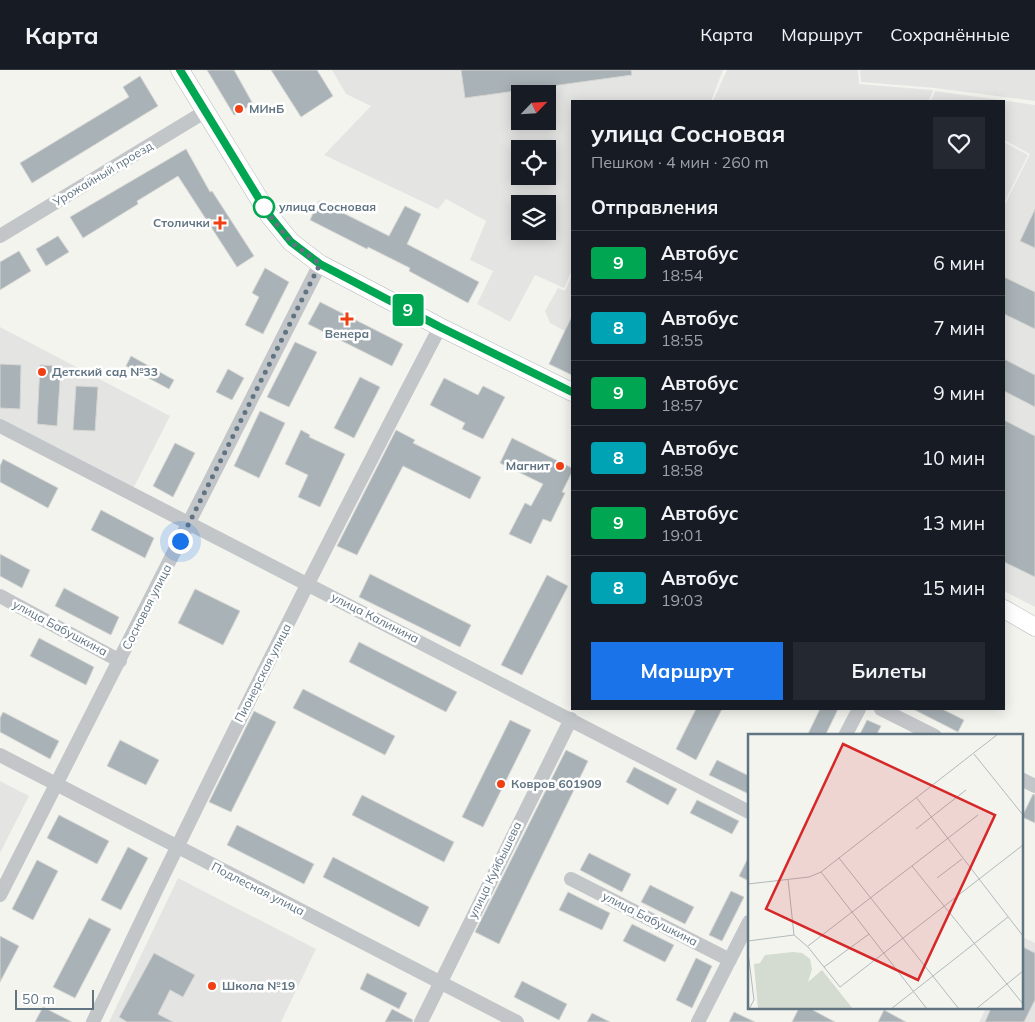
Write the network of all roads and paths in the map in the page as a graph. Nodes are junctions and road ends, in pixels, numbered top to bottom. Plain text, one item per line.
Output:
1 (180, 70) edge
2 (206, 111) junction
3 (0, 236) edge
4 (320, 264) junction
5 (440, 327) junction
6 (571, 392) edge
7 (0, 426) edge
8 (189, 524) junction
9 (307, 584) junction
10 (0, 596) edge
11 (1005, 610) edge
12 (1035, 627) edge
13 (120, 661) junction
14 (858, 710) edge
15 (883, 710) edge
16 (571, 719) junction
17 (846, 734) edge
18 (931, 734) edge
19 (0, 755) edge
20 (1022, 780) edge
21 (57, 784) junction
22 (1035, 786) edge
23 (748, 811) edge
24 (176, 846) junction
25 (571, 879) dead end
26 (0, 895) edge
27 (748, 924) edge
28 (730, 960) junction
29 (440, 982) junction
30 (93, 1022) edge
31 (421, 1022) edge
32 (517, 1022) edge
33 (698, 1022) edge

1 - 2 main road
2 - 3 street, Урожайный проезд
2 - 4 main road
4 - 5 main road
4 - 8 street, Сосновая улица
5 - 6 main road
5 - 9 street, Пионерская улица
7 - 8 street, улица Калинина
8 - 9 street, улица Калинина
8 - 13 street, Сосновая улица
9 - 16 street, улица Калинина
9 - 24 street, Пионерская улица
10 - 13 street, улица Бабушкина
11 - 12 main road
13 - 21 street, Сосновая улица
14 - 17 street
15 - 18 street
16 - 23 street, улица Калинина
16 - 29 street, улица Куйбышева
19 - 21 street, Подлесная улица
20 - 22 street
21 - 24 street, Подлесная улица
21 - 26 street, Сосновая улица
24 - 29 street, Подлесная улица
24 - 30 street, Пионерская улица
25 - 28 street, улица Бабушкина
27 - 28 street
28 - 33 street
29 - 31 street, улица Куйбышева
29 - 32 street, Подлесная улица

